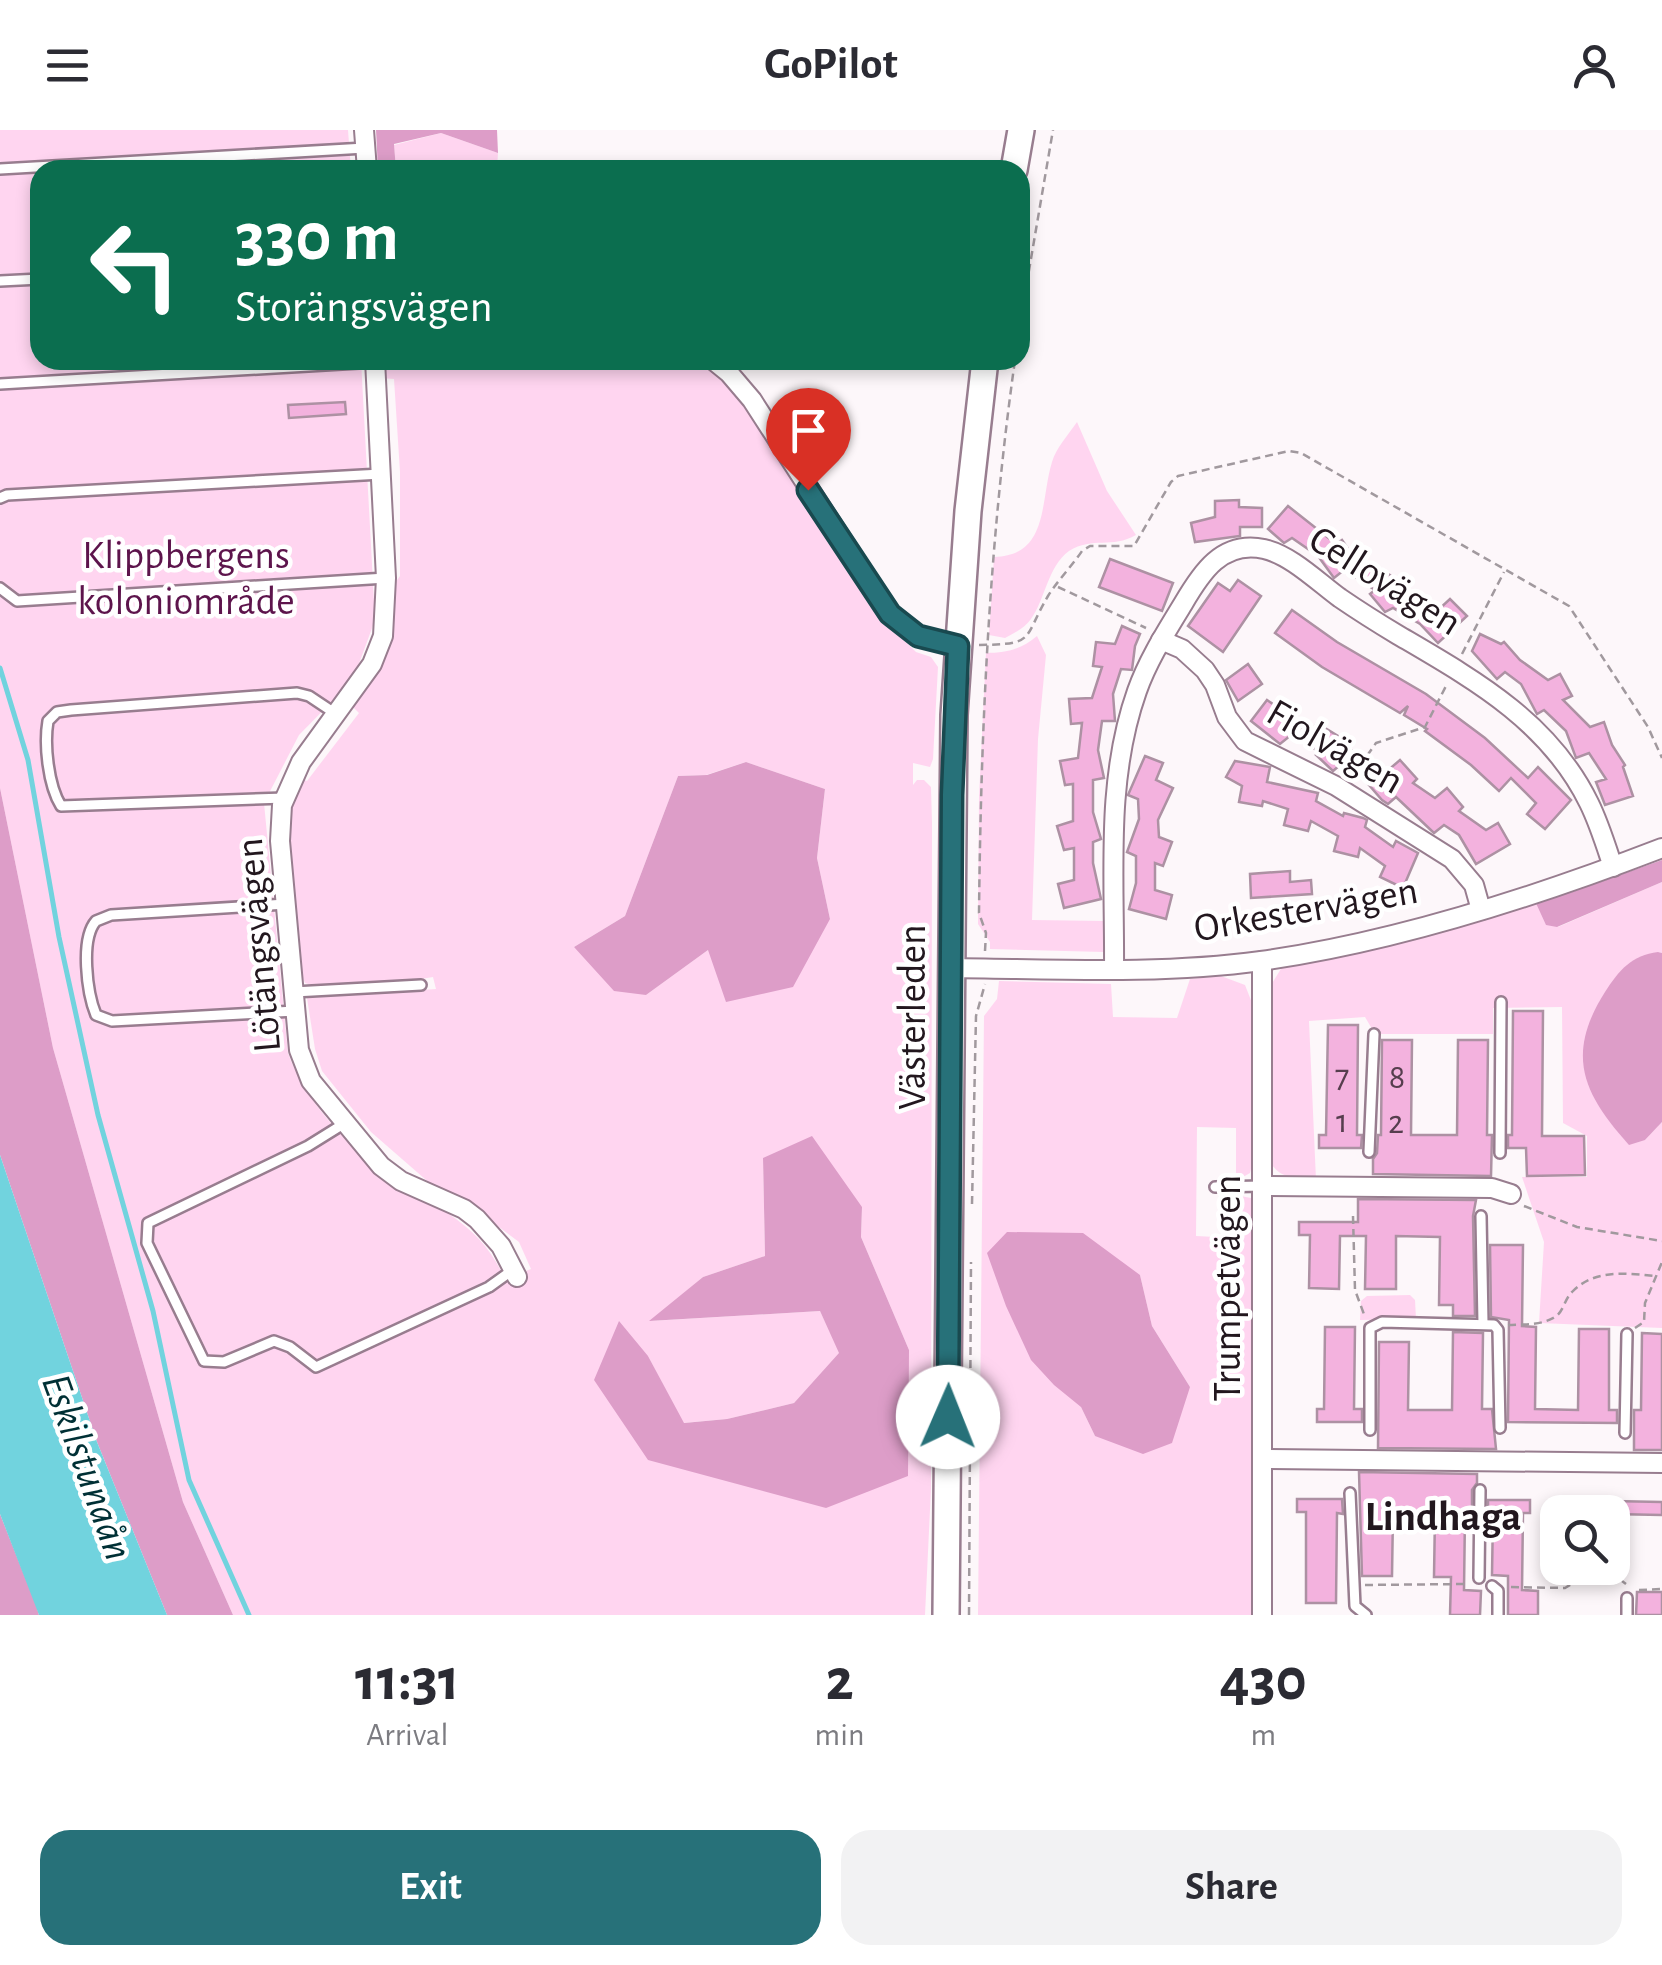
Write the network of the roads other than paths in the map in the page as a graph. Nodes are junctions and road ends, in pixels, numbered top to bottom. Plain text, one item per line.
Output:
1 (1021, 130) edge
2 (365, 139) edge
3 (110, 160) edge
4 (1016, 160) edge
5 (30, 167) edge
6 (0, 169) edge
7 (30, 279) edge
8 (0, 281) edge
9 (229, 370) edge
10 (376, 370) edge
11 (725, 370) edge
12 (984, 370) edge
13 (0, 384) edge
14 (381, 474) junction
15 (0, 498) edge
16 (386, 578) junction
17 (0, 588) edge
18 (1161, 640) junction
19 (958, 646) junction
20 (336, 714) junction
21 (284, 798) junction
22 (1662, 848) edge
23 (1614, 867) junction
24 (286, 904) junction
25 (1481, 910) junction
26 (1262, 961) junction
27 (950, 968) junction
28 (1114, 970) junction
29 (421, 986) dead end
30 (294, 1002) junction
31 (1501, 1002) dead end
32 (1374, 1034) dead end
33 (346, 1123) junction
34 (1369, 1152) dead end
35 (1500, 1153) dead end
36 (1263, 1186) junction
37 (1214, 1187) dead end
38 (1511, 1194) road end
39 (1481, 1216) dead end
40 (516, 1273) joint
41 (1489, 1324) junction
42 (1627, 1334) road end
43 (1500, 1428) dead end
44 (1370, 1430) dead end
45 (1625, 1432) dead end
46 (1264, 1459) junction
47 (1662, 1464) edge
48 (1480, 1490) dead end
49 (1350, 1493) dead end
50 (1478, 1578) dead end
51 (1492, 1586) road end
52 (1628, 1598) dead end
53 (946, 1615) edge
54 (1262, 1615) edge
55 (1366, 1615) edge
56 (1498, 1615) edge
57 (1628, 1615) edge

1 - 4 main road
2 - 3 lane
5 - 6 lane
7 - 8 lane
9 - 13 lane
10 - 14 street, Lötängsvägen
11 - 19 street
12 - 19 main road, Västerleden
14 - 15 lane
14 - 16 street, Lötängsvägen
16 - 17 lane
16 - 20 street, Lötängsvägen
18 - 23 street, Cellovägen
18 - 25 street, Fiolvägen
18 - 28 street, Cellovägen
19 - 27 main road, Västerleden
20 - 21 street, Lötängsvägen
20 - 21 lane
21 - 24 street, Lötängsvägen
22 - 23 street, Orkestervägen
23 - 25 street, Orkestervägen
24 - 30 street, Lötängsvägen
24 - 30 lane
25 - 26 street, Orkestervägen
26 - 28 street, Orkestervägen
26 - 36 street, Trumpetvägen
27 - 28 street, Orkestervägen
27 - 53 main road, Västerleden
29 - 30 lane
30 - 33 street, Lötängsvägen
31 - 35 lane
32 - 34 lane
33 - 40 street, Lötängsvägen
33 - 40 lane
36 - 37 lane
36 - 38 street
36 - 46 street, Trumpetvägen
39 - 41 lane
41 - 43 lane
41 - 44 lane
42 - 45 lane
46 - 47 street
46 - 54 street, Trumpetvägen
48 - 50 lane
49 - 55 lane
51 - 56 lane
52 - 57 lane

